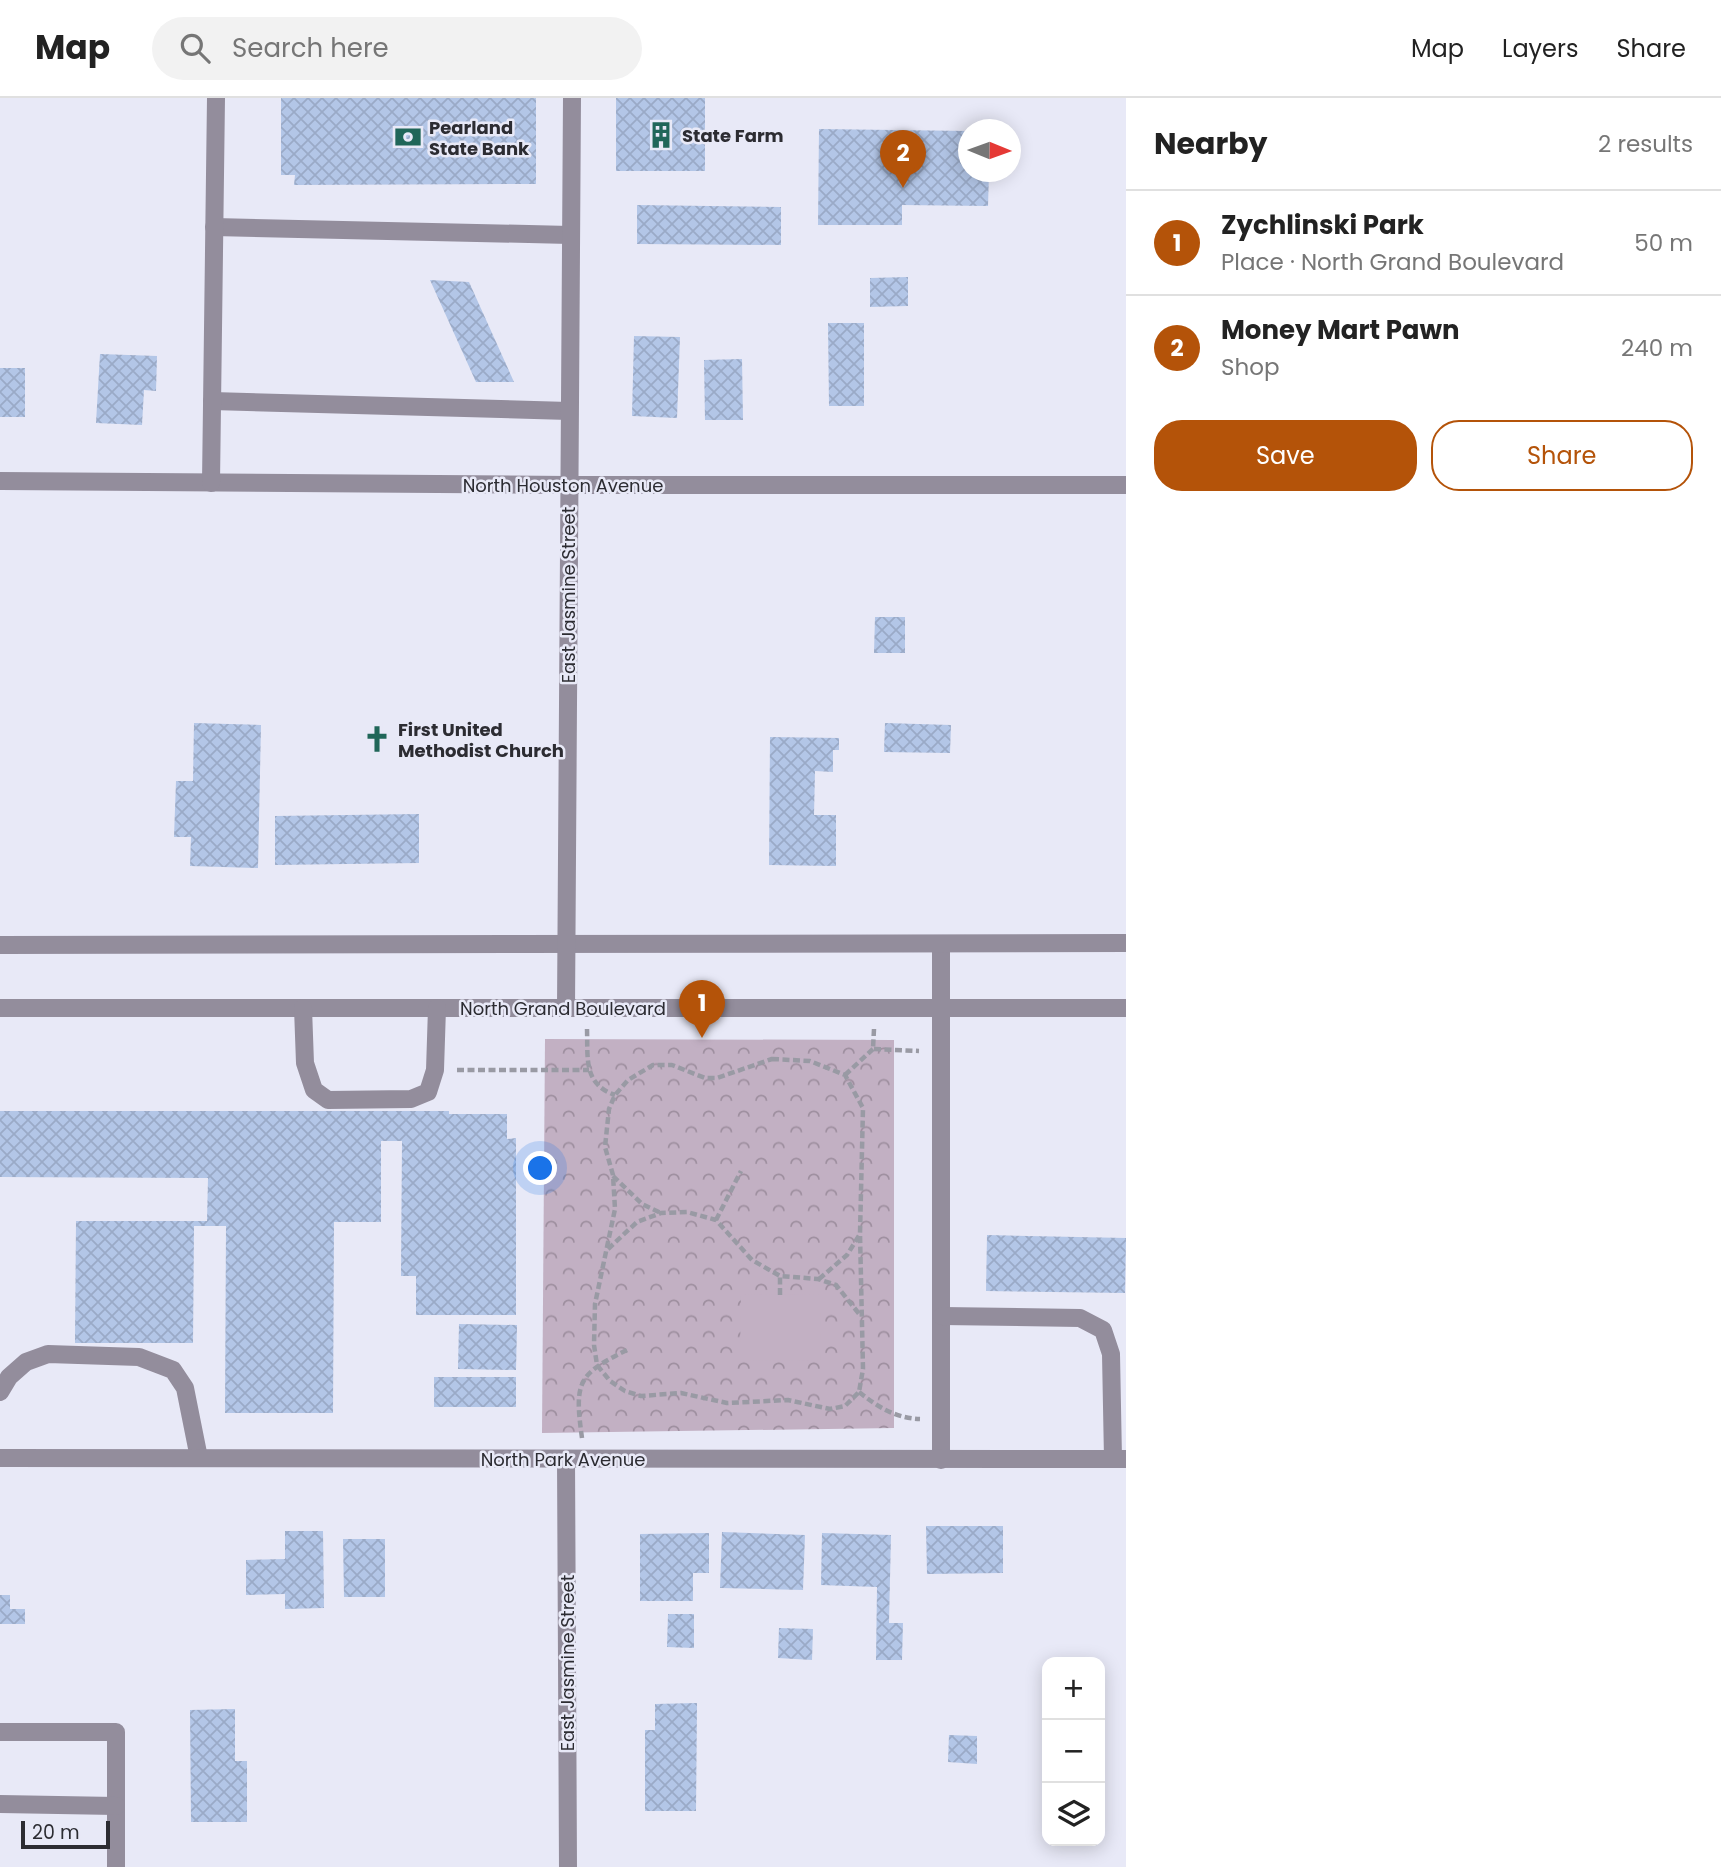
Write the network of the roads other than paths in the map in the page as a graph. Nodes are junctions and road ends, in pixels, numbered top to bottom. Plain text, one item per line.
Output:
1 (216, 98) edge
2 (572, 98) edge
3 (214, 227) junction
4 (570, 235) junction
5 (212, 401) junction
6 (569, 411) junction
7 (0, 481) edge
8 (211, 482) junction
9 (568, 485) junction
10 (1126, 485) edge
11 (1126, 943) edge
12 (566, 944) junction
13 (941, 944) junction
14 (0, 945) edge
15 (303, 1008) junction
16 (437, 1008) junction
17 (566, 1008) junction
18 (942, 1008) junction
19 (1126, 1008) edge
20 (0, 1009) edge
21 (942, 1316) junction
22 (0, 1392) edge
23 (0, 1458) edge
24 (199, 1458) junction
25 (566, 1459) junction
26 (1119, 1459) edge
27 (942, 1460) junction
28 (0, 1732) edge
29 (0, 1804) edge
30 (116, 1806) junction
31 (116, 1867) edge
32 (568, 1867) edge

1 - 3 street
2 - 4 street, East Jasmine Street
3 - 4 street
3 - 5 street
4 - 6 street, East Jasmine Street
5 - 6 street
5 - 8 street
6 - 9 street, East Jasmine Street
7 - 8 street, North Houston Avenue
8 - 9 street, North Houston Avenue
9 - 10 street, North Houston Avenue
9 - 12 street, East Jasmine Street
11 - 13 street
12 - 13 street
12 - 14 street
12 - 17 street, East Jasmine Street
13 - 18 street
15 - 16 street, North Grand Boulevard
15 - 16 street
15 - 20 street, North Grand Boulevard
16 - 17 street, North Grand Boulevard
17 - 18 street, North Grand Boulevard
18 - 19 street, North Grand Boulevard
18 - 21 street
21 - 26 street
21 - 27 street
22 - 24 street
23 - 24 street, North Park Avenue
24 - 25 street, North Park Avenue
25 - 27 street, North Park Avenue
25 - 32 street, East Jasmine Street
26 - 27 street, North Park Avenue
28 - 30 street
29 - 30 street
30 - 31 street

